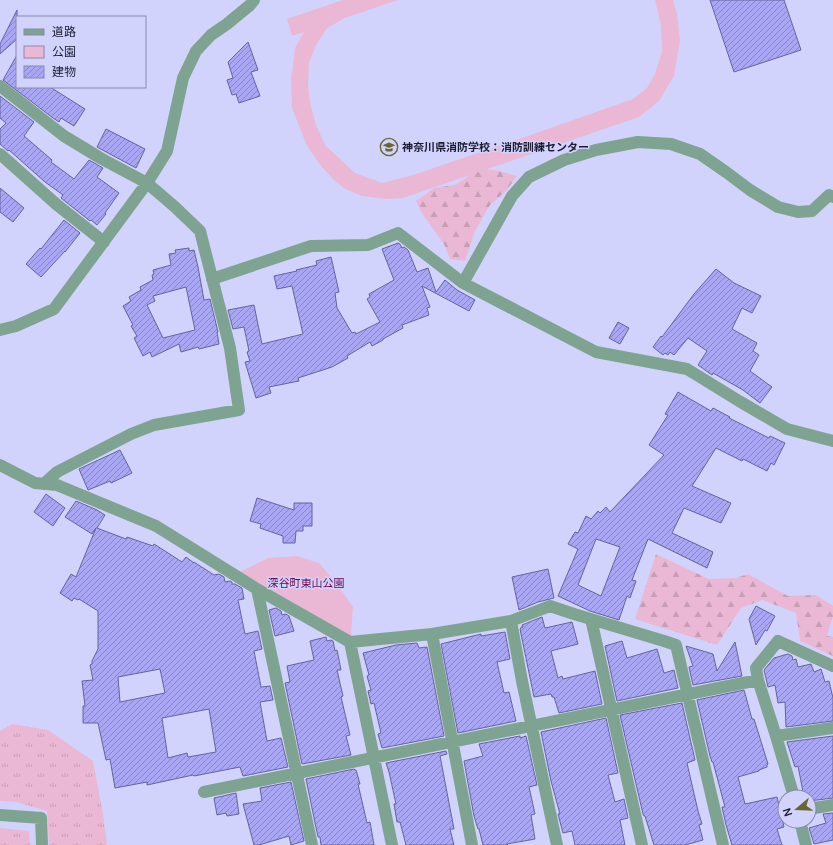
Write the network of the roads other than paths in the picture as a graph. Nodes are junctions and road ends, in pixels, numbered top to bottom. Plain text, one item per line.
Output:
1 (254, 0) edge
2 (0, 86) edge
3 (0, 154) edge
4 (147, 182) junction
5 (833, 197) edge
6 (104, 242) junction
7 (212, 279) junction
8 (464, 283) junction
9 (0, 330) edge
10 (833, 441) edge
11 (0, 465) edge
12 (44, 484) junction
13 (257, 589) junction
14 (591, 619) junction
15 (511, 621) junction
16 (432, 634) junction
17 (350, 642) junction
18 (833, 666) edge
19 (758, 680) junction
20 (688, 694) junction
21 (612, 709) junction
22 (532, 726) junction
23 (833, 728) edge
24 (776, 736) junction
25 (452, 742) junction
26 (374, 758) junction
27 (297, 774) junction
28 (792, 789) edge
29 (204, 792) dead end
30 (833, 805) edge
31 (817, 808) edge
32 (0, 815) edge
33 (802, 829) edge
34 (42, 845) edge
35 (312, 845) edge
36 (392, 845) edge
37 (472, 845) edge
38 (557, 845) edge
39 (642, 845) edge
40 (723, 845) edge
41 (806, 845) edge

1 - 4 street
2 - 4 street
3 - 6 street
4 - 6 street
4 - 7 street
5 - 8 street
6 - 9 street
7 - 8 street
7 - 12 street
8 - 10 street
11 - 12 street
12 - 13 street
13 - 17 street
13 - 27 street
14 - 15 street
14 - 20 street
14 - 21 street
15 - 16 street
15 - 22 street
16 - 17 street
16 - 25 street
17 - 26 street
18 - 19 street
19 - 20 street
19 - 24 street
20 - 21 street
20 - 40 street
21 - 22 street
21 - 39 street
22 - 25 street
22 - 38 street
23 - 24 street
24 - 28 street
25 - 26 street
25 - 37 street
26 - 27 street
26 - 36 street
27 - 29 street
27 - 35 street
30 - 31 street
32 - 34 street
33 - 41 street

